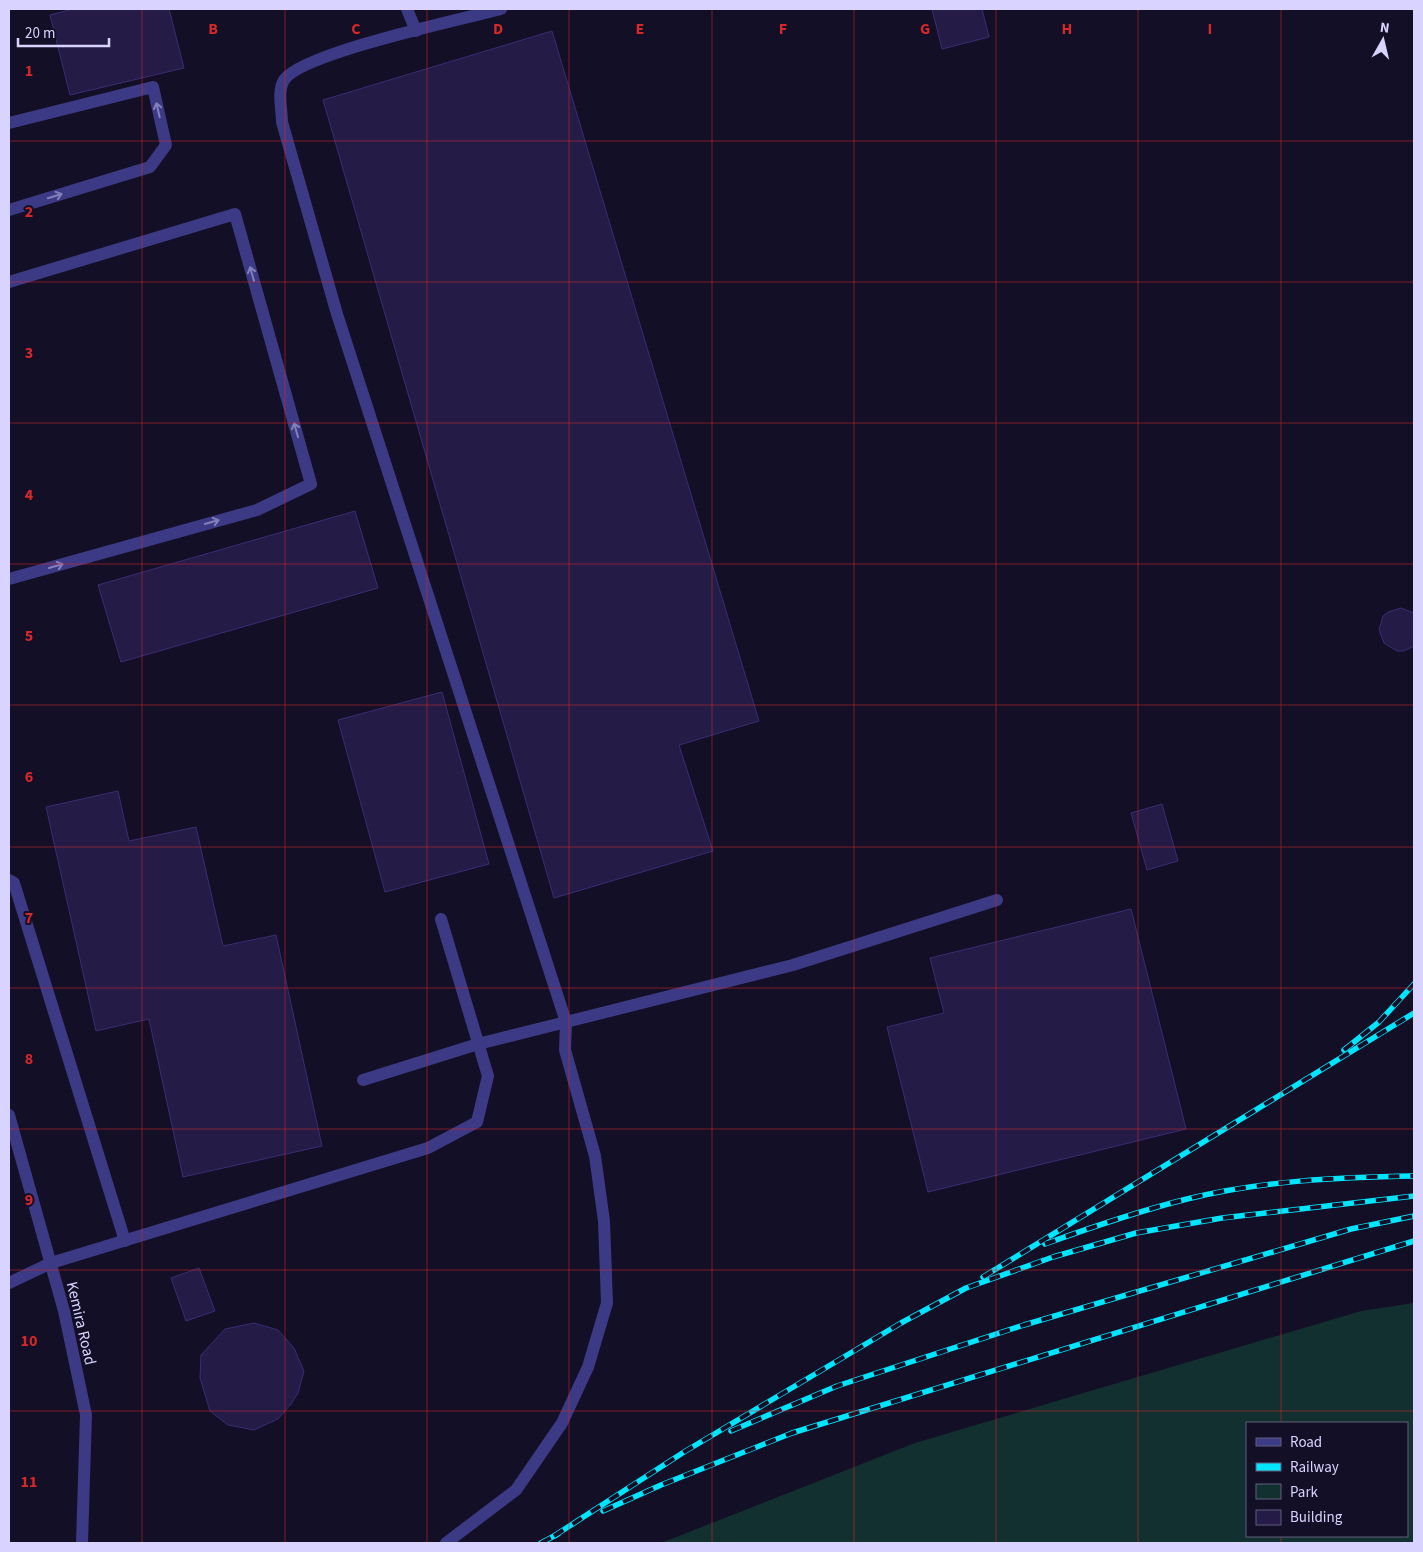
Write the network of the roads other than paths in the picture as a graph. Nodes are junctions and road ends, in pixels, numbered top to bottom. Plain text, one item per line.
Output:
1 (407, 9) edge
2 (501, 9) edge
3 (416, 31) junction
4 (9, 124) edge
5 (9, 210) edge
6 (9, 282) edge
7 (9, 579) edge
8 (9, 880) edge
9 (997, 900) dead end
10 (442, 918) dead end
11 (566, 1022) junction
12 (478, 1044) junction
13 (363, 1080) dead end
14 (9, 1115) edge
15 (125, 1241) junction
16 (51, 1263) junction
17 (9, 1283) edge
18 (82, 1543) edge
19 (446, 1543) edge

1 - 3 street
2 - 3 street
3 - 11 street
5 -> 4 street
7 -> 6 street
8 - 15 street
9 - 11 street
10 - 12 street
11 - 12 street
11 - 19 street
12 - 13 street
12 - 15 street
14 - 16 street, Kemira Road
15 - 16 street
16 - 17 street
16 - 18 street, Kemira Road

